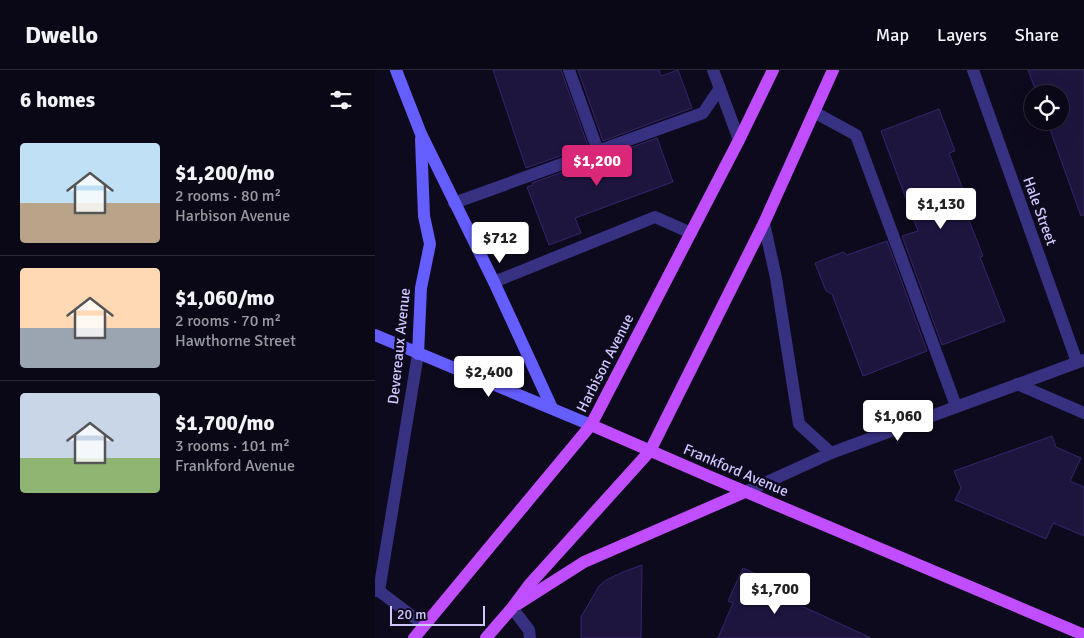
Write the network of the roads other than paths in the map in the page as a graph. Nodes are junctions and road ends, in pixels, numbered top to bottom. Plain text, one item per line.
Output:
1 (396, 70) edge
2 (569, 70) edge
3 (713, 70) edge
4 (773, 70) edge
5 (833, 70) edge
6 (973, 70) edge
7 (720, 88) junction
8 (815, 112) junction
9 (421, 134) junction
10 (739, 140) junction
11 (598, 150) junction
12 (454, 203) junction
13 (764, 223) junction
14 (691, 233) junction
15 (494, 282) junction
16 (375, 336) edge
17 (418, 354) junction
18 (1080, 361) edge
19 (1017, 384) junction
20 (956, 406) junction
21 (552, 408) junction
22 (1084, 413) edge
23 (591, 425) junction
24 (650, 451) junction
25 (831, 452) junction
26 (745, 492) junction
27 (377, 591) edge
28 (512, 608) junction
29 (425, 626) junction
30 (1084, 635) edge
31 (413, 638) edge
32 (487, 638) edge
33 (530, 638) edge

1 - 9 street, Devereaux Avenue
2 - 11 street
3 - 7 street
4 - 10 main road, Harbison Avenue
5 - 8 main road
6 - 18 street, Hale Street
7 - 10 street
7 - 11 street
8 - 13 main road
8 - 20 street
9 - 12 street, Devereaux Avenue
9 - 17 street, Devereaux Avenue
10 - 14 main road, Harbison Avenue
11 - 12 street
12 - 15 street, Devereaux Avenue
13 - 24 main road
13 - 25 street
14 - 15 street
14 - 23 main road, Harbison Avenue
15 - 21 street, Devereaux Avenue
16 - 17 street, Frankford Avenue
17 - 21 street, Frankford Avenue
17 - 27 street, Devereaux Avenue
18 - 19 street
19 - 20 street
19 - 22 street
20 - 25 street
21 - 23 street, Frankford Avenue
23 - 24 main road, Frankford Avenue
23 - 29 main road, Harbison Avenue
24 - 26 main road, Frankford Avenue
24 - 28 main road
25 - 26 street
26 - 28 main road
26 - 30 main road, Frankford Avenue
27 - 29 street
28 - 32 main road
28 - 33 street
29 - 31 main road, Harbison Avenue

